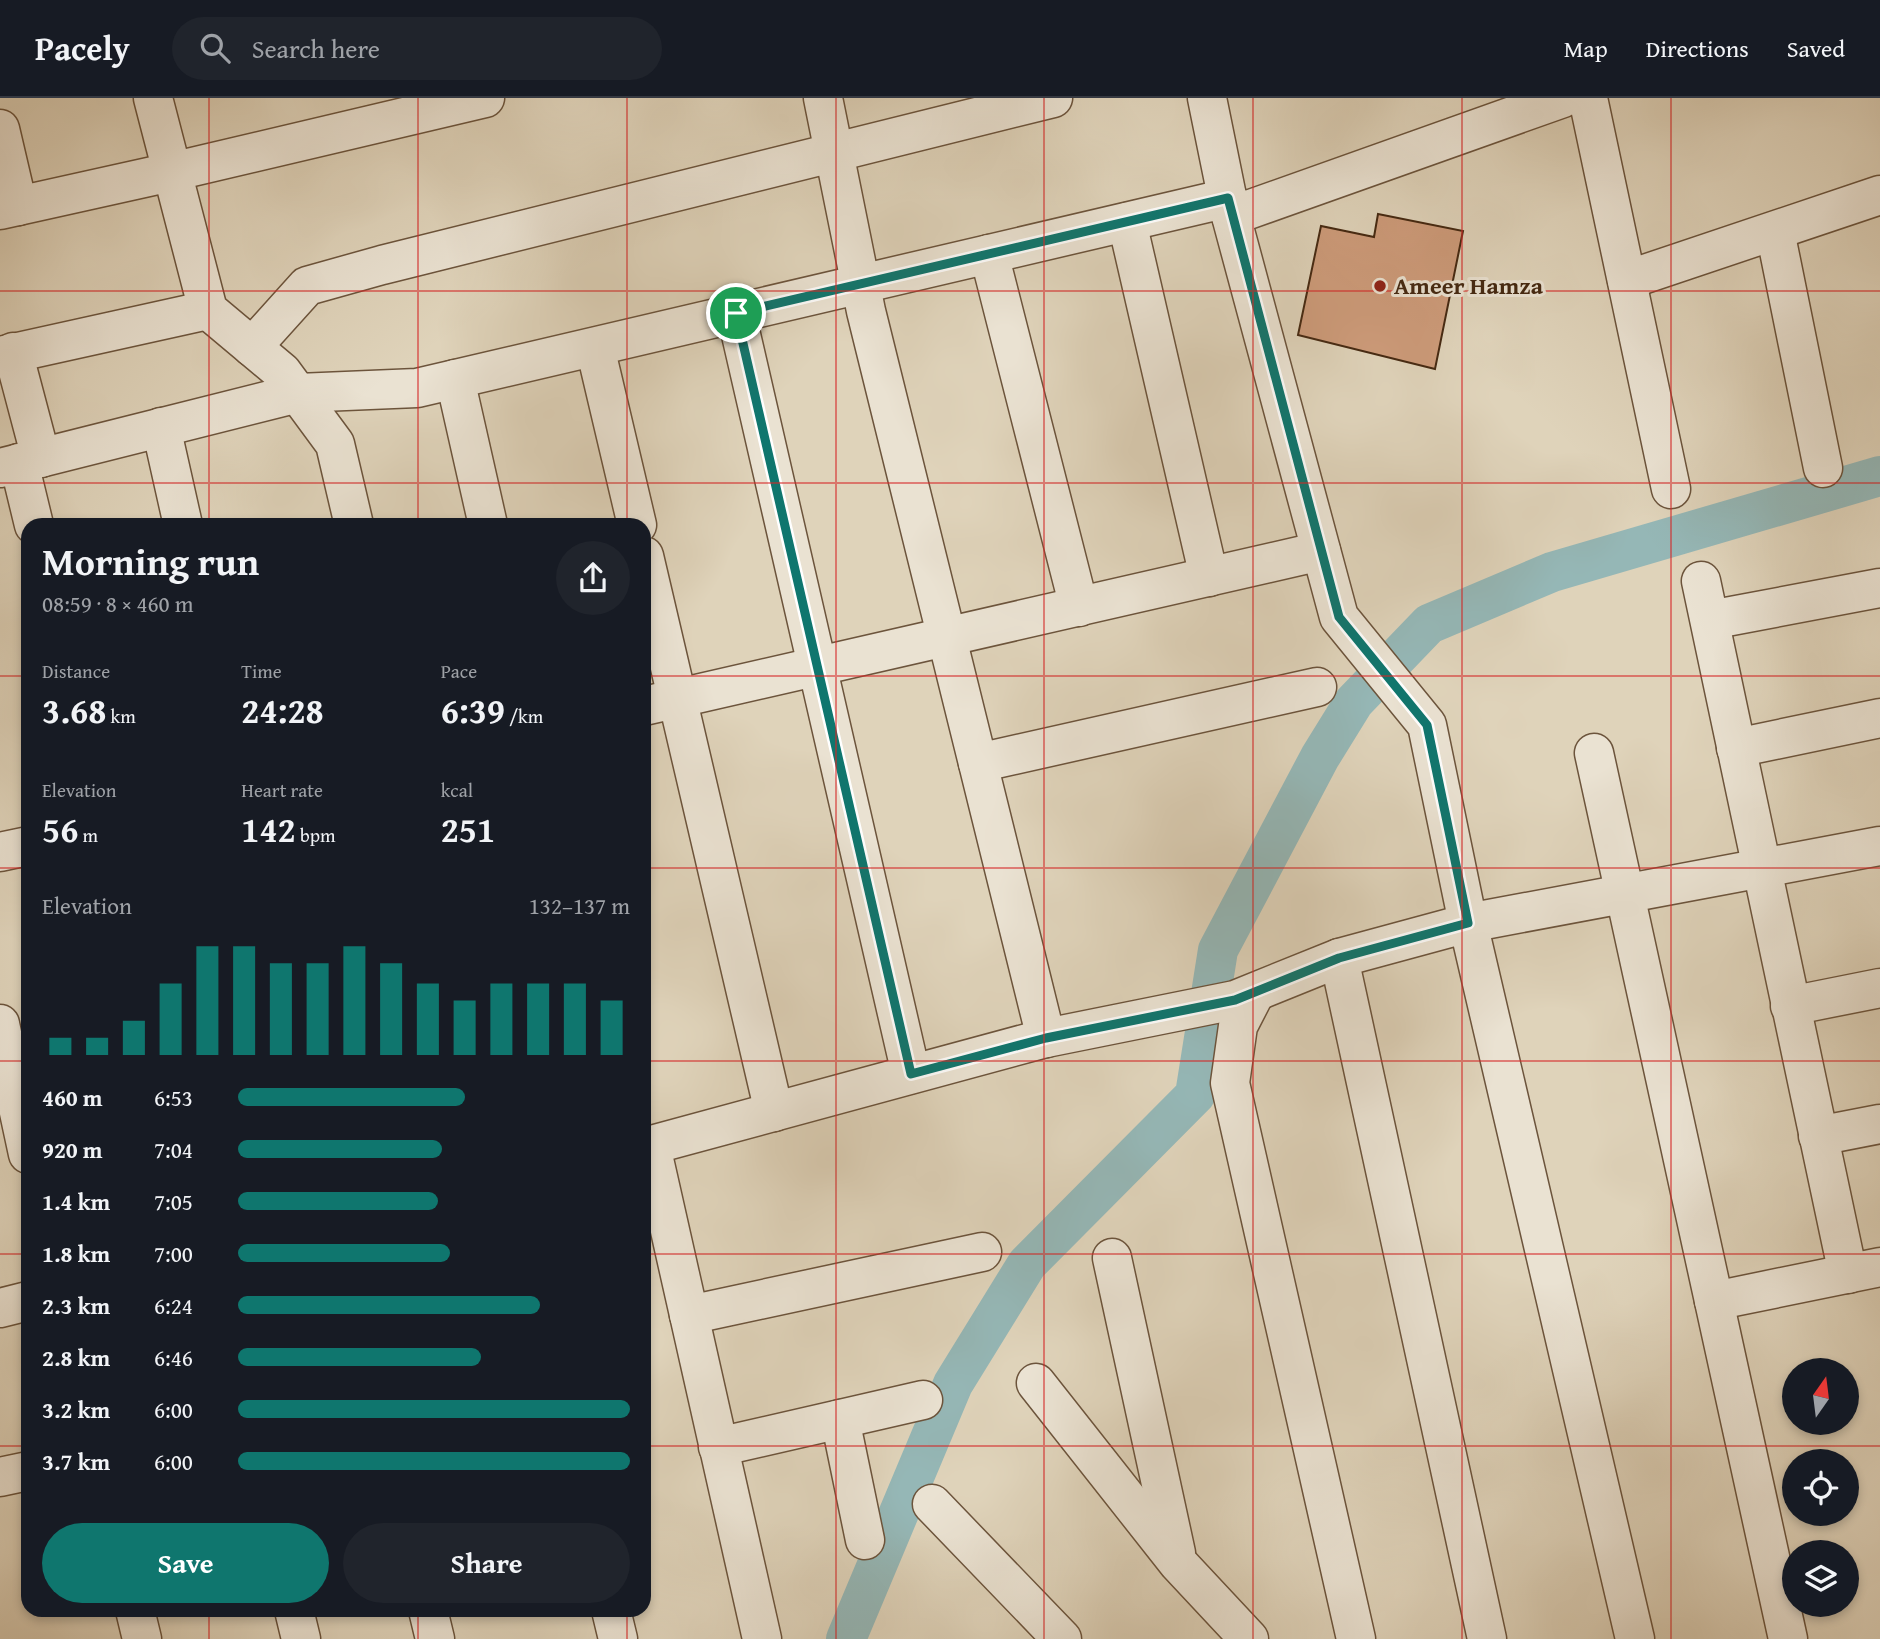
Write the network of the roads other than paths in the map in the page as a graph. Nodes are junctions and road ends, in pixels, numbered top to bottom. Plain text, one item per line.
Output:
1 (153, 98) edge
2 (485, 98) edge
3 (823, 98) edge
4 (1053, 98) edge
5 (1207, 98) edge
6 (1563, 98) edge
7 (1588, 98) edge
8 (0, 129) edge
9 (834, 153) junction
10 (172, 172) junction
11 (1880, 195) edge
12 (1230, 207) junction
13 (9, 208) edge
14 (1127, 222) junction
15 (1774, 231) junction
16 (989, 254) junction
17 (1627, 280) junction
18 (859, 284) junction
19 (208, 310) junction
20 (736, 313) junction
21 (252, 347) junction
22 (595, 347) junction
23 (7, 354) edge
24 (454, 379) junction
25 (298, 393) junction
26 (160, 427) junction
27 (20, 463) edge
28 (1823, 468) dead end
29 (1671, 489) dead end
30 (32, 518) edge
31 (181, 518) edge
32 (352, 518) edge
33 (486, 518) edge
34 (635, 518) edge
35 (1321, 551) junction
36 (1209, 577) junction
37 (1702, 581) dead end
38 (1880, 587) edge
39 (1079, 607) junction
40 (651, 616) edge
41 (1710, 620) junction
42 (947, 637) junction
43 (817, 666) junction
44 (1317, 687) dead end
45 (661, 702) edge
46 (1880, 718) edge
47 (1736, 748) junction
48 (1594, 753) dead end
49 (978, 763) junction
50 (1880, 846) edge
51 (21, 848) edge
52 (0, 852) edge
53 (1761, 868) junction
54 (1625, 894) junction
55 (1468, 923) junction
56 (1339, 958) junction
57 (1880, 988) edge
58 (1244, 998) junction
59 (1790, 1006) junction
60 (0, 1024) edge
61 (1046, 1038) junction
62 (911, 1074) junction
63 (774, 1112) junction
64 (21, 1122) edge
65 (1880, 1124) edge
66 (1818, 1136) junction
67 (651, 1146) edge
68 (651, 1163) edge
69 (982, 1252) dead end
70 (1112, 1258) dead end
71 (1864, 1271) edge
72 (1714, 1301) junction
73 (21, 1303) edge
74 (0, 1308) edge
75 (689, 1315) junction
76 (1036, 1384) dead end
77 (923, 1400) dead end
78 (840, 1419) junction
79 (719, 1447) junction
80 (21, 1472) edge
81 (0, 1477) edge
82 (932, 1504) dead end
83 (865, 1540) dead end
84 (1178, 1563) junction
85 (137, 1617) edge
86 (296, 1617) edge
87 (430, 1617) edge
88 (613, 1617) edge
89 (142, 1639) edge
90 (301, 1639) edge
91 (435, 1639) edge
92 (618, 1639) edge
93 (762, 1639) edge
94 (1062, 1639) edge
95 (1249, 1639) edge
96 (1356, 1639) edge
97 (1487, 1639) edge
98 (1635, 1639) edge
99 (1787, 1639) edge

1 - 10 street
2 - 10 street
3 - 9 street
4 - 9 street
5 - 12 street
6 - 12 street
7 - 17 street
8 - 13 street
9 - 18 street
9 - 21 street
10 - 13 street
10 - 19 street
11 - 15 street
12 - 14 street
12 - 35 street
14 - 16 street
14 - 36 street
15 - 17 street
15 - 28 street
16 - 18 street
16 - 39 street
17 - 29 street
18 - 20 street
18 - 42 street
19 - 21 street
19 - 23 street
20 - 22 street
20 - 43 street
21 - 25 street
22 - 24 street
22 - 34 street
23 - 27 street
24 - 25 street
24 - 33 street
25 - 26 street
25 - 32 street
26 - 27 street
26 - 31 street
27 - 30 street
35 - 36 street
35 - 55 street
36 - 39 street
37 - 41 street
38 - 41 street
39 - 42 street
40 - 45 street
41 - 47 street
42 - 43 street
42 - 49 street
43 - 45 street
43 - 62 street
44 - 49 street
45 - 63 street
46 - 47 street
47 - 53 street
48 - 54 street
49 - 61 street
50 - 53 street
51 - 52 street
53 - 54 street
53 - 59 street
54 - 55 street
54 - 72 street
55 - 56 street
55 - 98 street
56 - 58 street
56 - 97 street
57 - 59 street
58 - 61 street
58 - 96 street
59 - 66 street
60 - 64 street
61 - 62 street
62 - 63 street
63 - 67 street
65 - 66 street
66 - 71 street
68 - 75 street
69 - 75 street
70 - 84 street
71 - 72 street
72 - 99 street
73 - 74 street
75 - 79 street
76 - 84 street
77 - 78 street
78 - 79 street
78 - 83 street
79 - 93 street
80 - 81 street
82 - 94 street
84 - 95 street
85 - 89 street
86 - 90 street
87 - 91 street
88 - 92 street

